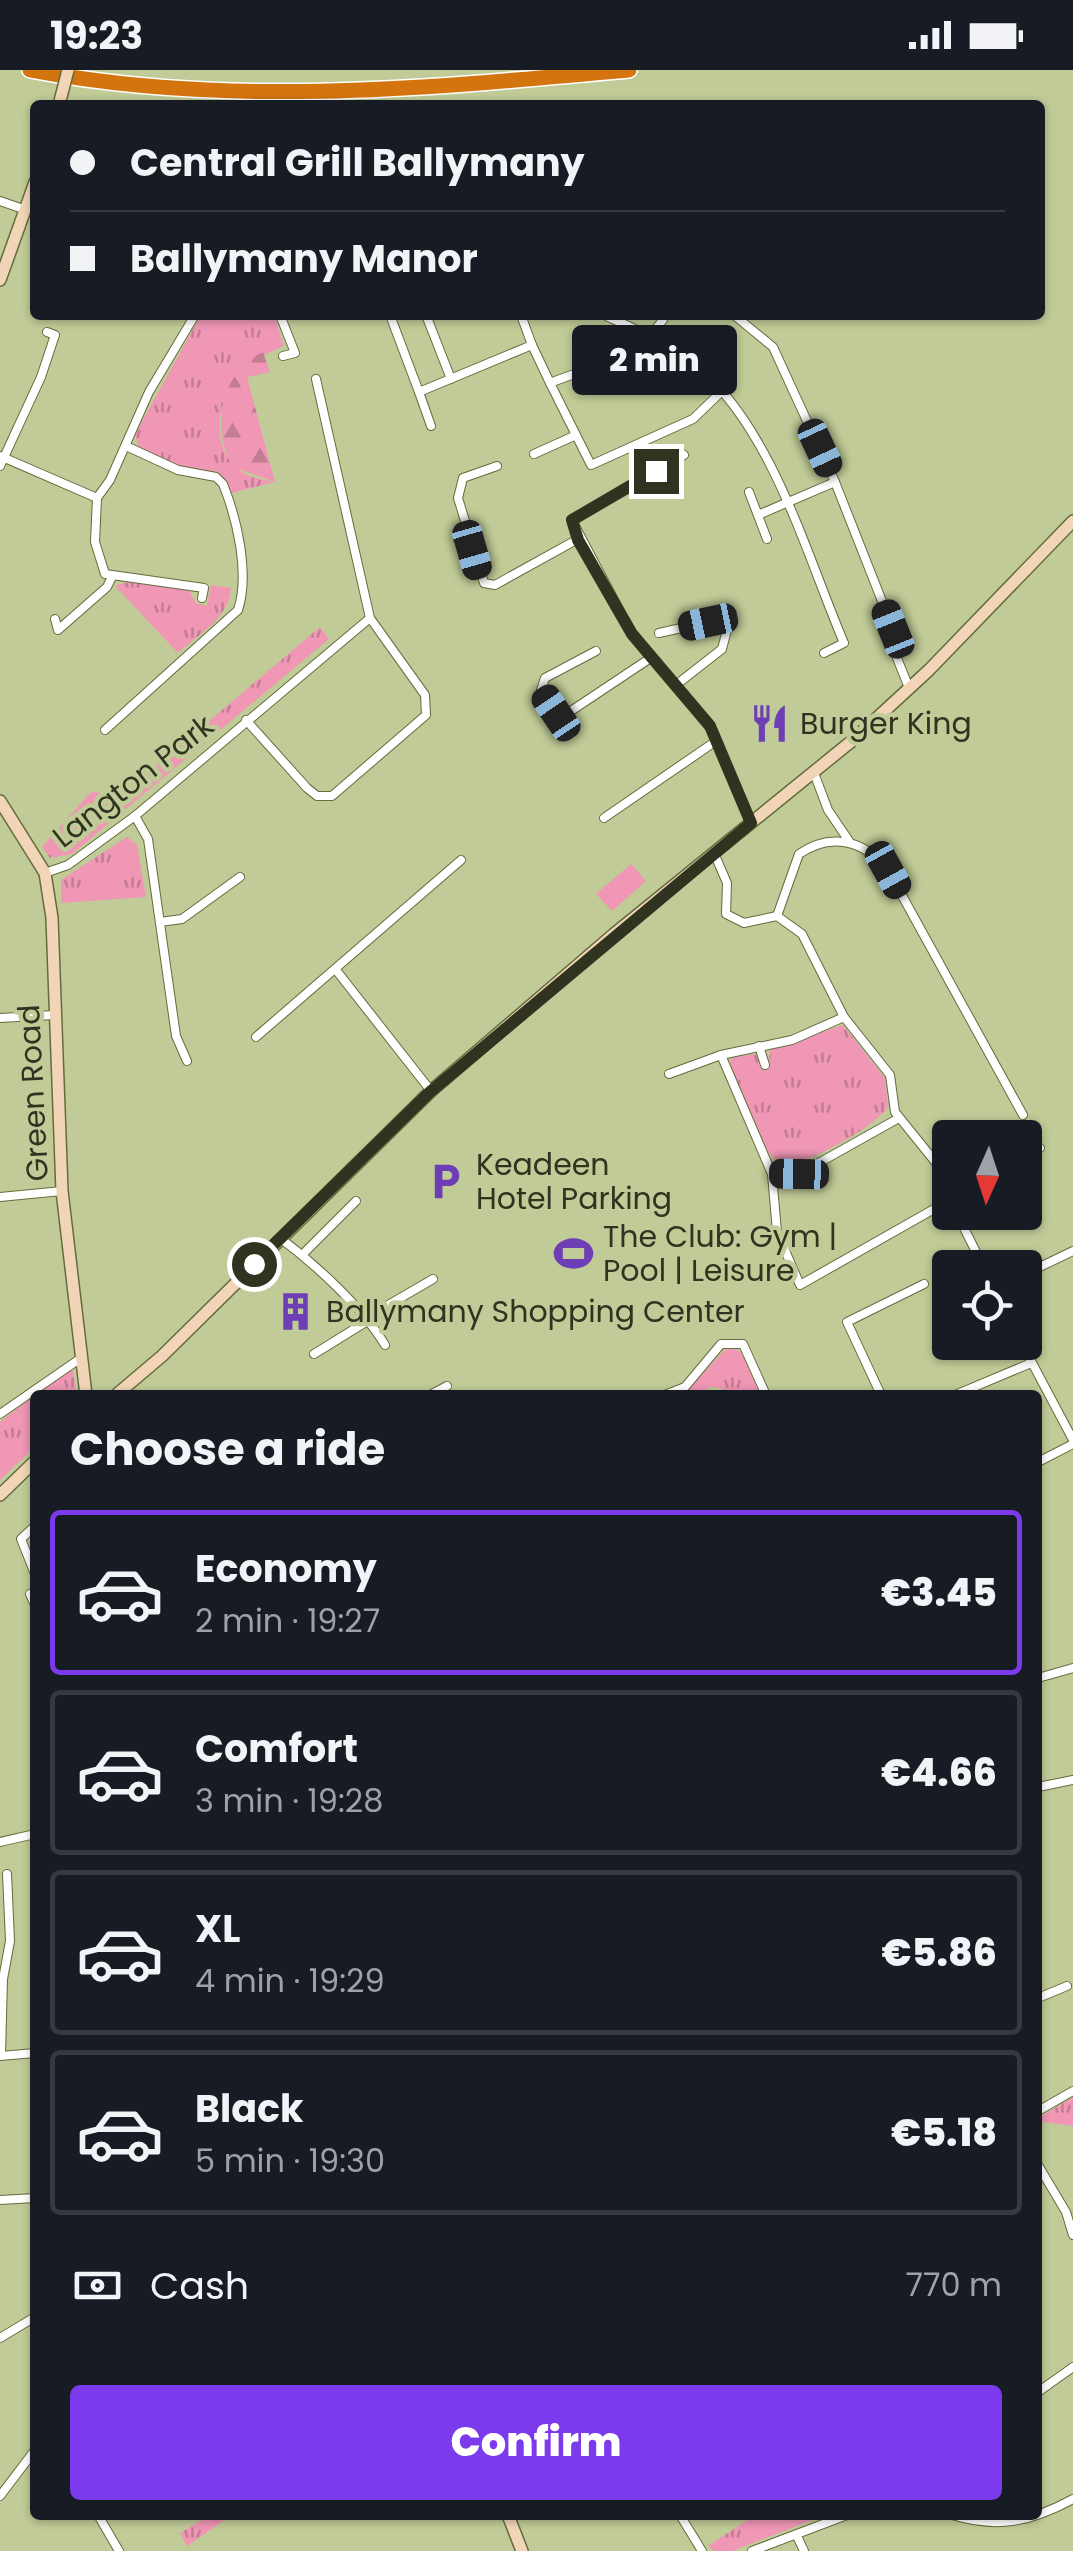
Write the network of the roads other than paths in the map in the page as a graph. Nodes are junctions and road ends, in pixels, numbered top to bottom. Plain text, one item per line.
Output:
1 (30, 70) edge
2 (68, 70) edge
3 (628, 70) edge
4 (60, 100) edge
5 (30, 198) edge
6 (0, 201) edge
7 (26, 210) junction
8 (0, 280) edge
9 (191, 320) edge
10 (282, 320) edge
11 (392, 320) edge
12 (428, 320) edge
13 (522, 320) edge
14 (615, 320) edge
15 (663, 320) edge
16 (740, 320) edge
17 (55, 334) dead end
18 (653, 337) junction
19 (532, 345) junction
20 (284, 356) dead end
21 (316, 379) dead end
22 (451, 379) junction
23 (550, 383) junction
24 (419, 392) junction
25 (722, 392) junction
26 (431, 426) dead end
27 (574, 436) junction
28 (126, 446) junction
29 (534, 454) dead end
30 (684, 455) dead end
31 (1, 460) edge
32 (497, 466) dead end
33 (835, 482) junction
34 (749, 492) dead end
35 (97, 498) junction
36 (785, 504) junction
37 (758, 515) junction
38 (1073, 520) edge
39 (767, 539) dead end
40 (578, 540) junction
41 (112, 577) junction
42 (202, 598) dead end
43 (370, 618) junction
44 (55, 619) dead end
45 (659, 633) dead end
46 (596, 651) dead end
47 (824, 653) dead end
48 (652, 657) junction
49 (676, 685) junction
50 (909, 688) junction
51 (246, 720) junction
52 (105, 730) dead end
53 (716, 741) junction
54 (814, 773) junction
55 (1, 806) edge
56 (135, 816) junction
57 (604, 818) dead end
58 (751, 823) junction
59 (849, 842) junction
60 (714, 852) junction
61 (461, 860) dead end
62 (45, 873) junction
63 (240, 878) dead end
64 (778, 916) junction
65 (160, 922) junction
66 (336, 970) junction
67 (54, 1015) junction
68 (844, 1017) junction
69 (0, 1018) edge
70 (256, 1037) dead end
71 (760, 1046) junction
72 (721, 1055) junction
73 (188, 1060) dead end
74 (764, 1065) dead end
75 (670, 1074) dead end
76 (430, 1092) junction
77 (1024, 1115) dead end
78 (899, 1118) junction
79 (932, 1155) edge
80 (772, 1174) junction
81 (62, 1191) junction
82 (0, 1197) edge
83 (356, 1201) dead end
84 (932, 1210) edge
85 (280, 1238) junction
86 (1073, 1251) edge
87 (303, 1254) junction
88 (1042, 1266) edge
89 (433, 1278) dead end
90 (924, 1284) dead end
91 (368, 1319) junction
92 (385, 1344) dead end
93 (314, 1354) dead end
94 (80, 1358) junction
95 (1029, 1360) edge
96 (1031, 1364) junction
97 (447, 1386) dead end
98 (34, 1390) edge
99 (85, 1390) edge
100 (122, 1390) edge
101 (439, 1390) edge
102 (678, 1390) edge
103 (764, 1390) edge
104 (879, 1390) edge
105 (967, 1390) edge
106 (30, 1393) edge
107 (0, 1414) edge
108 (1073, 1442) edge
109 (1042, 1460) edge
110 (30, 1466) edge
111 (0, 1495) edge
112 (30, 1531) edge
113 (30, 1561) edge
114 (1073, 1668) edge
115 (1042, 1677) edge
116 (1073, 1780) edge
117 (1042, 1786) edge
118 (30, 1835) edge
119 (0, 1842) edge
120 (7, 1874) dead end
121 (1067, 1986) dead end
122 (1042, 1996) edge
123 (30, 2053) edge
124 (1, 2056) edge
125 (1073, 2091) edge
126 (1042, 2109) edge
127 (1042, 2172) edge
128 (30, 2198) edge
129 (0, 2200) edge
130 (1073, 2235) edge
131 (30, 2320) edge
132 (0, 2338) edge
133 (1073, 2367) edge
134 (1042, 2389) edge
135 (30, 2457) edge
136 (0, 2496) edge
137 (1072, 2501) edge
138 (1042, 2512) edge
139 (101, 2520) edge
140 (510, 2520) edge
141 (683, 2520) edge
142 (835, 2520) edge
143 (969, 2520) edge
144 (1022, 2520) edge
145 (798, 2536) junction
146 (119, 2551) edge
147 (522, 2551) edge
148 (702, 2551) edge
149 (752, 2551) edge
150 (804, 2551) edge

1 - 3 highway
2 - 4 main road, bridge
5 - 7 main road
6 - 7 street
7 - 8 main road
9 - 28 street
10 - 20 street
11 - 24 street
12 - 22 street
13 - 19 street
14 - 18 street
15 - 18 street
16 - 33 street
17 - 31 street
18 - 23 street
18 - 25 street
19 - 22 street
19 - 23 street
21 - 43 street, Langton Park
22 - 24 street
23 - 27 street
24 - 26 street
25 - 27 street
25 - 36 street
27 - 29 street
28 - 35 street
28 - 52 street
30 - 40 street
31 - 35 street
32 - 40 street
33 - 36 street
33 - 50 street
34 - 37 street
35 - 41 street
36 - 37 street
36 - 47 street
37 - 39 street
38 - 50 main road
40 - 48 street
41 - 42 street
41 - 44 street
43 - 51 street, Langton Park
43 - 51 street, Langton Park
45 - 49 street
46 - 48 street
48 - 49 street
49 - 53 street
50 - 54 main road
51 - 56 street, Langton Park
53 - 57 street
53 - 58 street
54 - 58 main road
54 - 59 street
55 - 62 main road, Green Road
56 - 62 street, Langton Park
56 - 65 street
58 - 60 main road
59 - 64 street
59 - 77 street
60 - 64 street
60 - 76 main road
61 - 66 street
62 - 67 main road, Green Road
63 - 65 street
64 - 68 street
65 - 73 street
66 - 70 street
66 - 76 street
67 - 69 street
67 - 81 main road, Green Road
68 - 71 street
68 - 78 street
71 - 72 street
71 - 74 street
72 - 75 street
72 - 80 street
76 - 85 main road
78 - 79 street
78 - 80 street
80 - 84 street
81 - 82 street
81 - 94 main road, Green Road
83 - 87 street
85 - 87 street
85 - 100 main road
86 - 88 street
87 - 91 street
89 - 91 street
90 - 104 street
91 - 92 street
91 - 93 street
94 - 98 street
94 - 99 main road, Green Road
95 - 96 street
96 - 105 street
96 - 108 street
97 - 101 street
102 - 103 street
106 - 107 street
108 - 109 street
110 - 111 main road
112 - 113 street
114 - 115 street
116 - 117 street
118 - 119 street
120 - 124 street
121 - 122 street
123 - 124 street
125 - 126 street
127 - 130 street
128 - 129 street
131 - 132 street
133 - 134 street
135 - 136 street
137 - 138 street
139 - 146 street
140 - 147 main road
141 - 148 street
142 - 145 street
143 - 144 street
145 - 149 street
145 - 150 street

